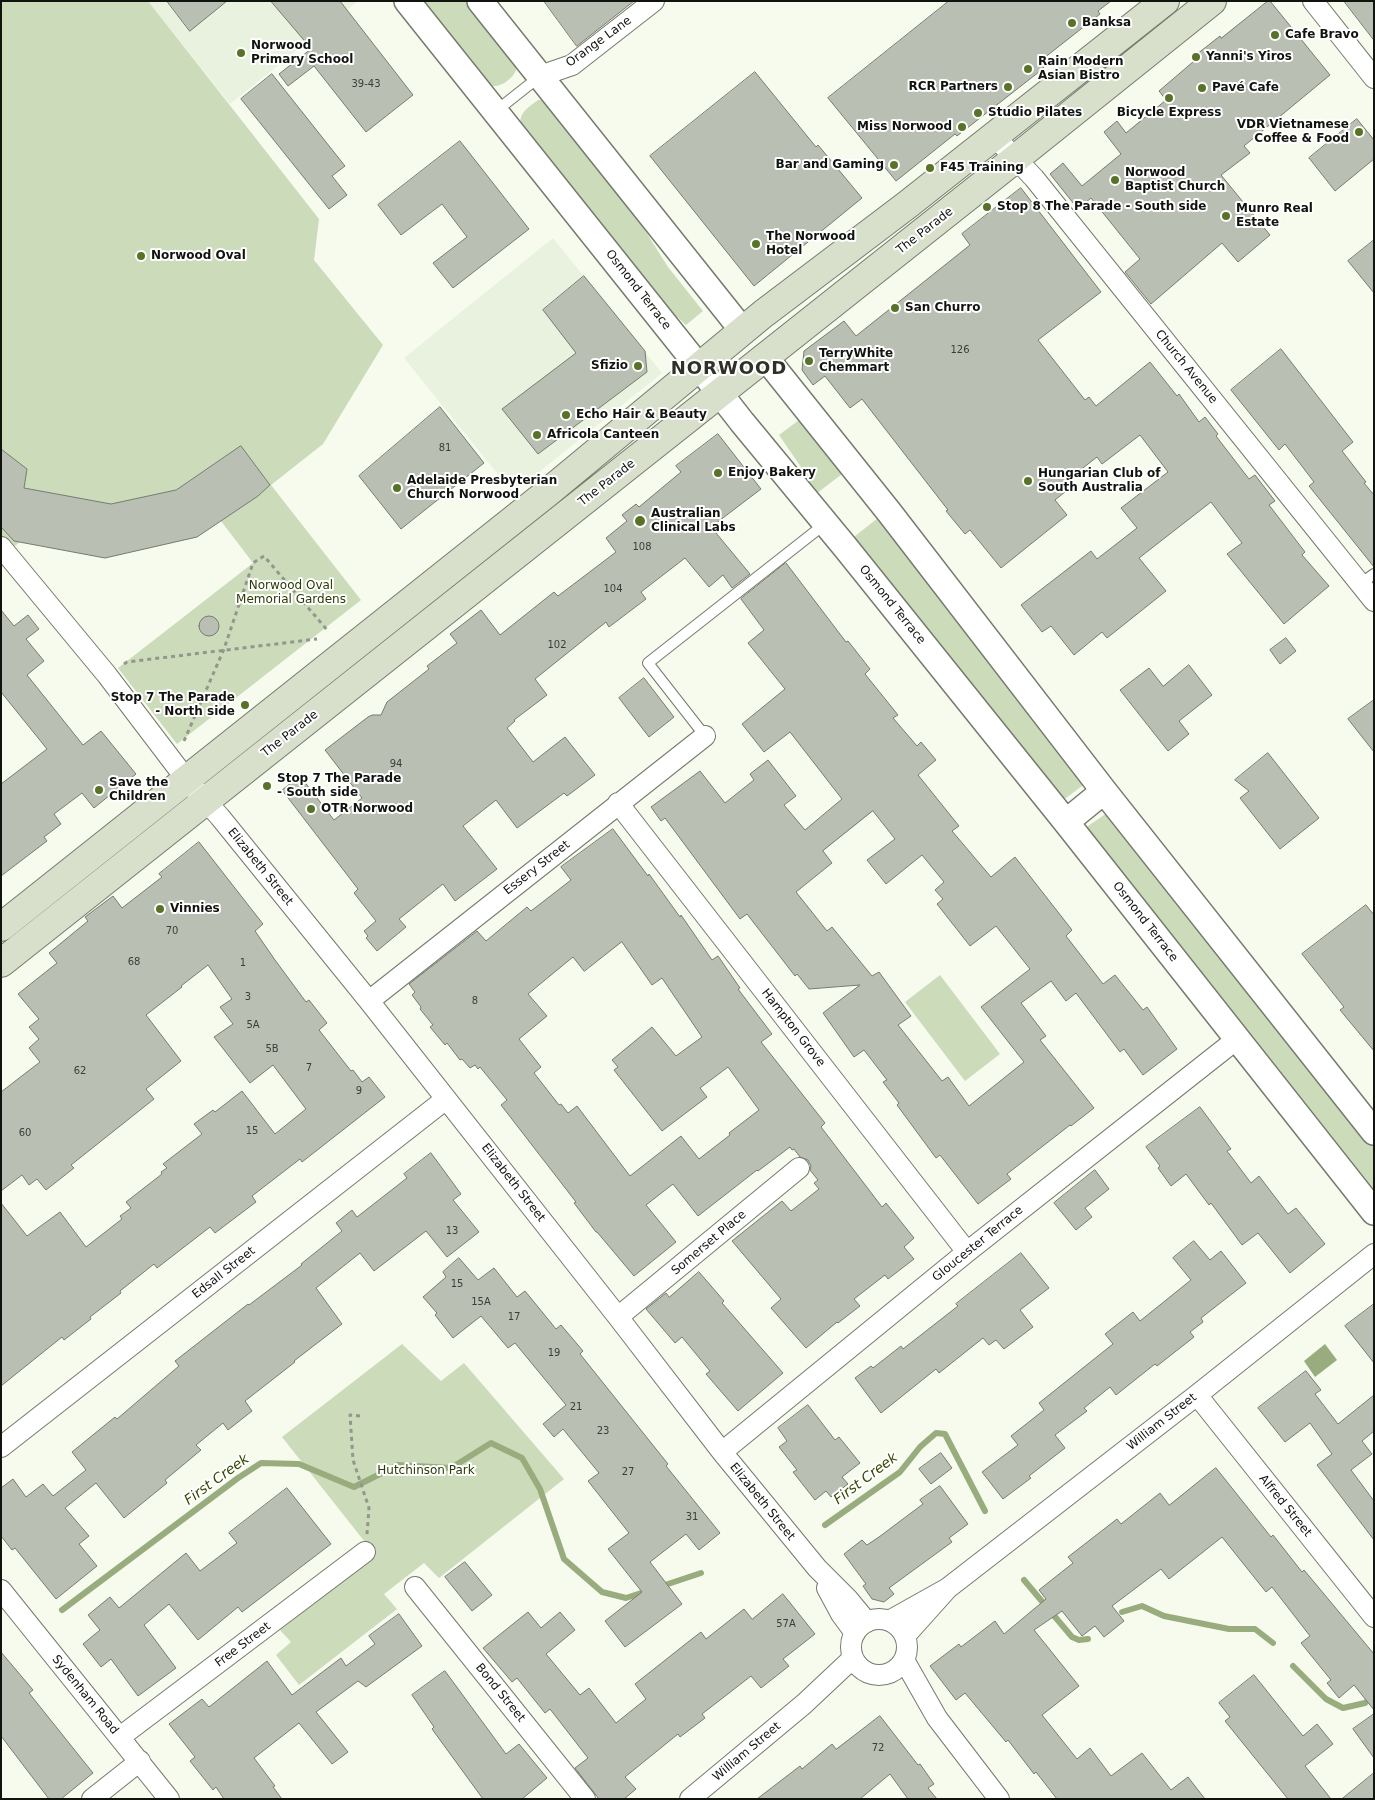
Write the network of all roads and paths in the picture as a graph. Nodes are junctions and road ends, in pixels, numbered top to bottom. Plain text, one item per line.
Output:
1 (407, 1) edge
2 (480, 1) edge
3 (654, 1) edge
4 (1165, 1) edge
5 (1212, 1) edge
6 (1313, 2) edge
7 (1373, 74) edge
8 (540, 76) junction
9 (496, 112) junction
10 (994, 136) junction
11 (1015, 159) junction
12 (743, 331) junction
13 (766, 357) junction
14 (700, 367) junction
15 (720, 394) junction
16 (826, 523) junction
17 (4, 557) edge
18 (1367, 579) edge
19 (439, 580) junction
20 (1374, 601) edge
21 (456, 602) junction
22 (328, 631) dead end
23 (317, 639) dead end
24 (224, 649) junction
25 (118, 668) dead end
26 (705, 736) joint
27 (182, 746) dead end
28 (186, 778) junction
29 (1104, 791) junction
30 (205, 801) junction
31 (618, 804) junction
32 (1066, 822) junction
33 (1, 927) edge
34 (1, 962) edge
35 (369, 1001) junction
36 (1237, 1039) junction
37 (446, 1099) junction
38 (1374, 1132) edge
39 (800, 1168) dead end
40 (1374, 1212) edge
41 (967, 1252) junction
42 (1374, 1254) edge
43 (618, 1317) junction
44 (1197, 1395) junction
45 (360, 1416) dead end
46 (1, 1447) edge
47 (722, 1452) junction
48 (369, 1508) dead end
49 (365, 1552) dead end
50 (415, 1587) dead end
51 (948, 1588) junction
52 (4, 1599) edge
53 (1374, 1617) edge
54 (889, 1621) junction
55 (861, 1627) junction
56 (905, 1636) junction
57 (904, 1660) junction
58 (858, 1664) junction
59 (889, 1673) junction
60 (937, 1718) junction
61 (120, 1737) junction
62 (140, 1761) junction
63 (92, 1799) edge
64 (169, 1799) edge
65 (585, 1799) edge
66 (690, 1799) edge
67 (999, 1799) edge

1 - 9 street, Osmond Terrace
2 - 8 street
3 - 8 street, Orange Lane
4 - 10 main road
5 - 11 main road, The Parade
6 - 7 street
8 - 9 lane
8 - 12 street
9 - 14 street, Osmond Terrace
10 - 11 street, Church Avenue
10 - 12 main road
11 - 13 main road, The Parade
11 - 18 street, Church Avenue
12 - 13 main road
12 - 14 main road
13 - 15 main road, The Parade
13 - 29 street
14 - 15 street, Osmond Terrace
14 - 19 main road
15 - 16 street, Osmond Terrace
15 - 21 main road, The Parade
16 - 26 lane
16 - 32 street, Osmond Terrace
17 - 28 street, Elizabeth Street
18 - 20 street, Church Avenue
19 - 21 main road
19 - 28 main road
21 - 30 main road, The Parade
22 - 24 path
23 - 24 path
24 - 25 path
24 - 27 path
26 - 31 street, Essery Street
28 - 30 street, Elizabeth Street
28 - 33 main road
29 - 32 street
29 - 38 street
30 - 34 main road, The Parade
30 - 35 street, Elizabeth Street
31 - 35 street, Essery Street
31 - 41 street, Hampton Grove
32 - 36 street, Osmond Terrace
35 - 37 street, Elizabeth Street
36 - 40 street, Osmond Terrace
36 - 41 street, Gloucester Terrace
37 - 43 street, Elizabeth Street
37 - 46 street, Edsall Street
39 - 43 street, Somerset Place
41 - 47 street, Gloucester Terrace
42 - 44 street, William Street
43 - 47 street, Elizabeth Street
44 - 51 street, William Street
44 - 53 street, Alfred Street
45 - 48 path
47 - 55 street, Elizabeth Street
49 - 61 street, Free Street
50 - 65 street, Bond Street
51 - 54 street, William Street
51 - 56 street, William Street
52 - 61 street, Sydenham Road
54 - 55 street
54 - 56 street
55 - 58 street
56 - 57 street
57 - 59 street
57 - 60 street
58 - 59 street
58 - 66 street, William Street
59 - 60 street
60 - 67 street
61 - 62 street, Sydenham Road
62 - 63 street
62 - 64 street, Sydenham Road

